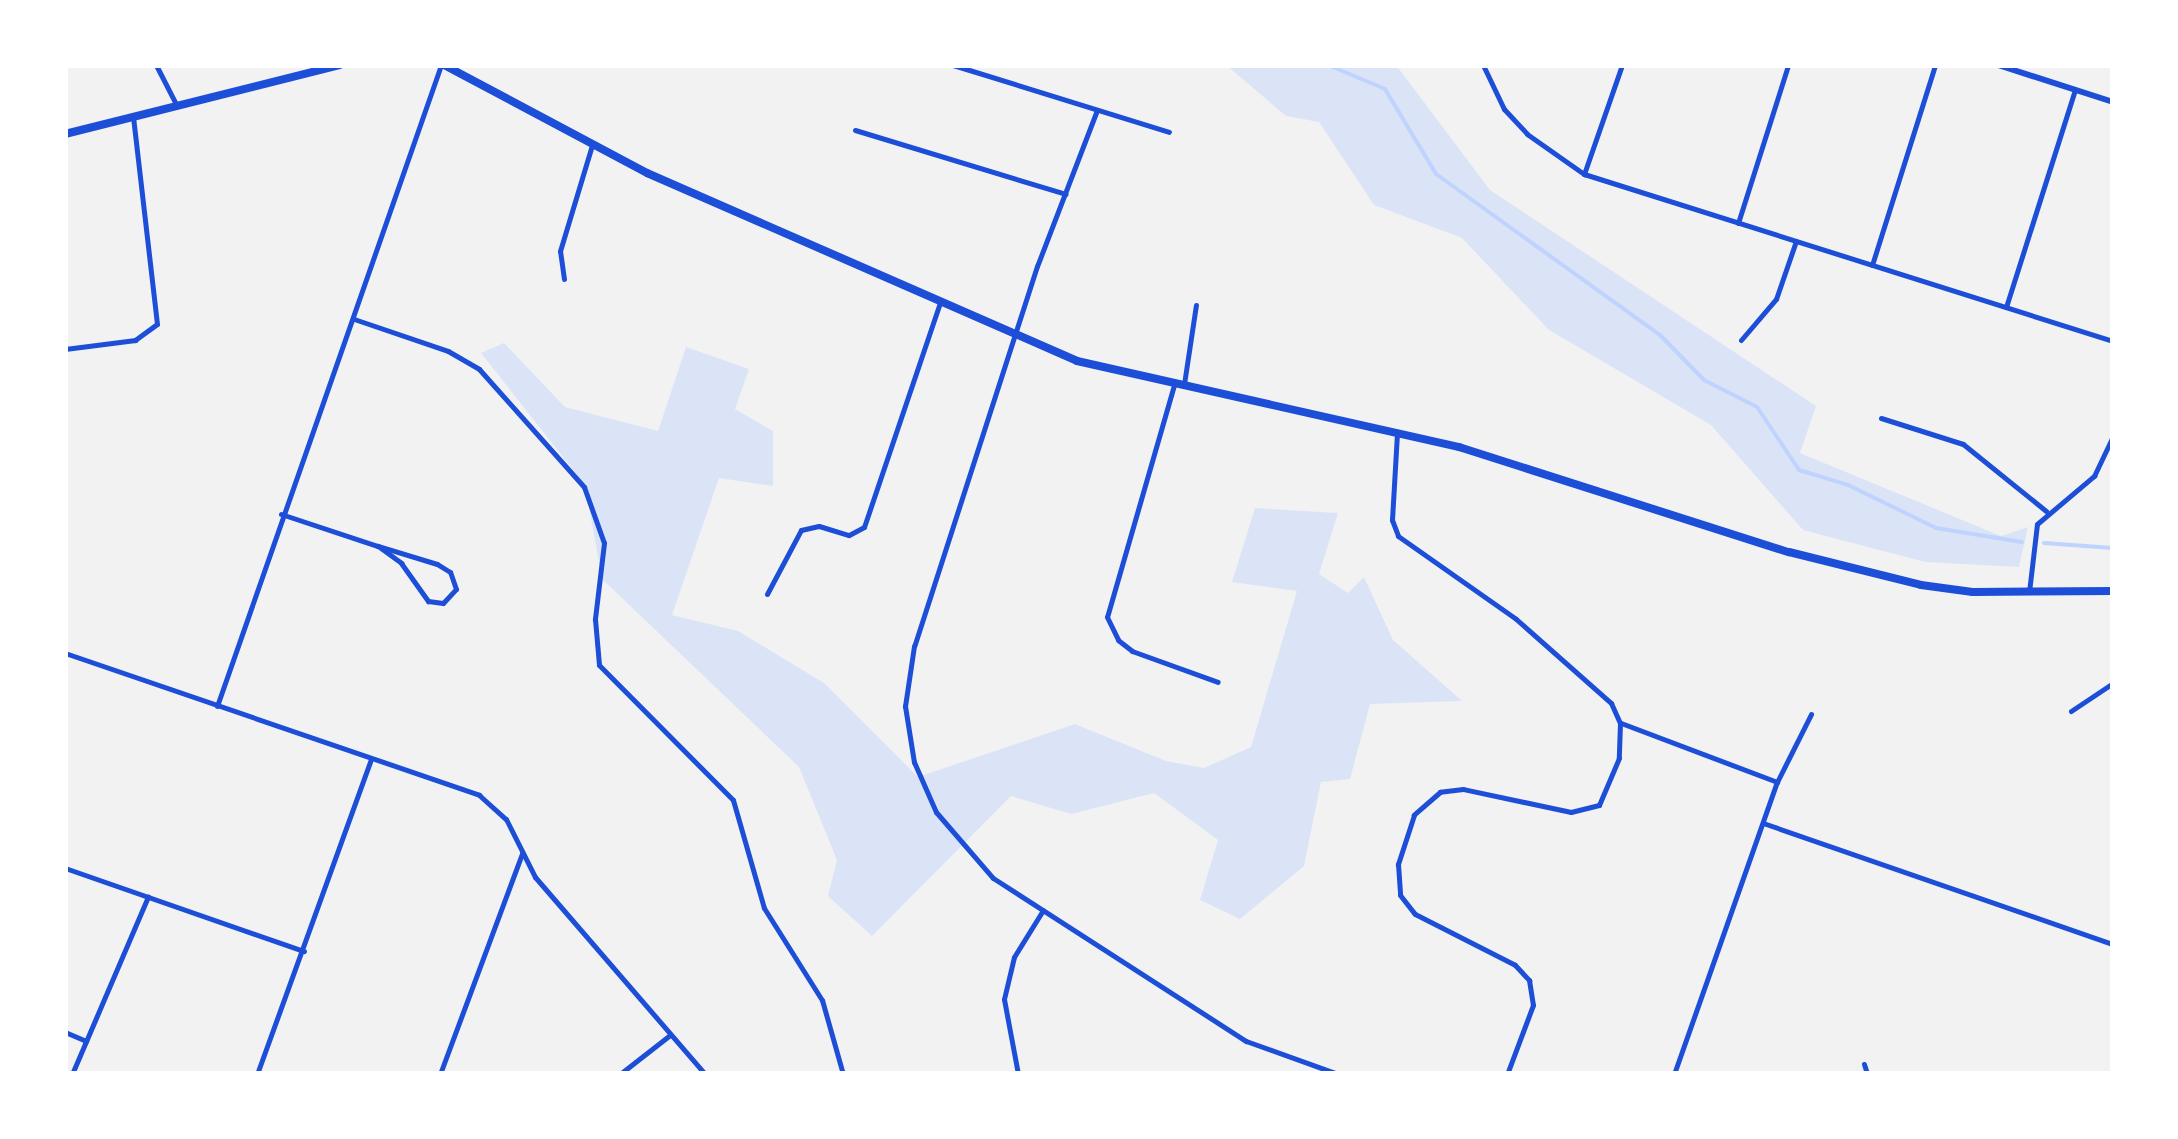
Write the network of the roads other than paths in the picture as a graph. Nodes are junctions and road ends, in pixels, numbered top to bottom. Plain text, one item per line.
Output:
1 (156, 65) edge
2 (339, 65) edge
3 (442, 65) edge
4 (952, 65) edge
5 (1483, 65) edge
6 (1622, 65) edge
7 (1788, 65) edge
8 (1935, 65) edge
9 (1998, 65) edge
10 (2075, 90) junction
11 (2113, 102) edge
12 (176, 104) junction
13 (1097, 110) junction
14 (133, 116) junction
15 (855, 130) dead end
16 (1169, 132) dead end
17 (65, 134) edge
18 (592, 145) junction
19 (1584, 174) junction
20 (1065, 194) junction
21 (1738, 223) junction
22 (1796, 241) junction
23 (1872, 265) junction
24 (564, 279) dead end
25 (940, 302) junction
26 (1196, 306) dead end
27 (2006, 308) junction
28 (354, 319) junction
29 (1015, 335) junction
30 (1741, 340) dead end
31 (2113, 341) edge
32 (65, 349) edge
33 (1179, 386) junction
34 (1882, 418) dead end
35 (1397, 433) junction
36 (2113, 436) edge
37 (2046, 511) junction
38 (281, 514) junction
39 (378, 546) junction
40 (2113, 590) edge
41 (2029, 592) junction
42 (767, 594) dead end
43 (65, 653) edge
44 (1218, 682) dead end
45 (2113, 683) edge
46 (217, 706) junction
47 (2070, 711) dead end
48 (1810, 714) dead end
49 (1620, 723) junction
50 (370, 761) junction
51 (1777, 782) junction
52 (1763, 822) junction
53 (522, 853) junction
54 (65, 868) edge
55 (148, 896) junction
56 (1043, 910) junction
57 (2113, 944) edge
58 (304, 951) junction
59 (65, 1032) edge
60 (670, 1034) junction
61 (86, 1042) junction
62 (1864, 1064) dead end
63 (72, 1074) edge
64 (257, 1074) edge
65 (440, 1074) edge
66 (620, 1074) edge
67 (705, 1074) edge
68 (843, 1074) edge
69 (1018, 1074) edge
70 (1338, 1074) edge
71 (1507, 1074) edge
72 (1674, 1074) edge
73 (1867, 1074) edge

1 - 12 street
2 - 12 main road
3 - 18 main road
3 - 28 street
4 - 13 street
5 - 19 street
6 - 19 street
7 - 21 street
8 - 23 street
9 - 10 street
10 - 11 street
10 - 27 street
12 - 14 main road
13 - 16 street
13 - 20 street
14 - 17 main road
14 - 32 street
15 - 20 street
18 - 24 street
18 - 25 main road
19 - 21 street
20 - 29 street
21 - 22 street
22 - 23 street
22 - 30 street
23 - 27 street
25 - 29 main road
25 - 42 street
26 - 33 street
27 - 31 street
28 - 38 street
28 - 68 street
29 - 33 main road
29 - 56 street
33 - 35 main road
33 - 44 street
34 - 37 street
35 - 41 main road
35 - 49 street
36 - 37 street
37 - 41 street
38 - 39 street
38 - 46 street
39 - 39 street
40 - 41 main road
43 - 46 street
45 - 47 street
46 - 50 street
48 - 51 street
49 - 51 street
49 - 71 street
50 - 53 street
50 - 58 street
51 - 52 street
52 - 57 street
52 - 72 street
53 - 60 street
53 - 65 street
54 - 55 street
55 - 58 street
55 - 61 street
56 - 69 street
56 - 70 street
58 - 64 street
59 - 61 street
60 - 66 street
60 - 67 street
61 - 63 street
62 - 73 street

